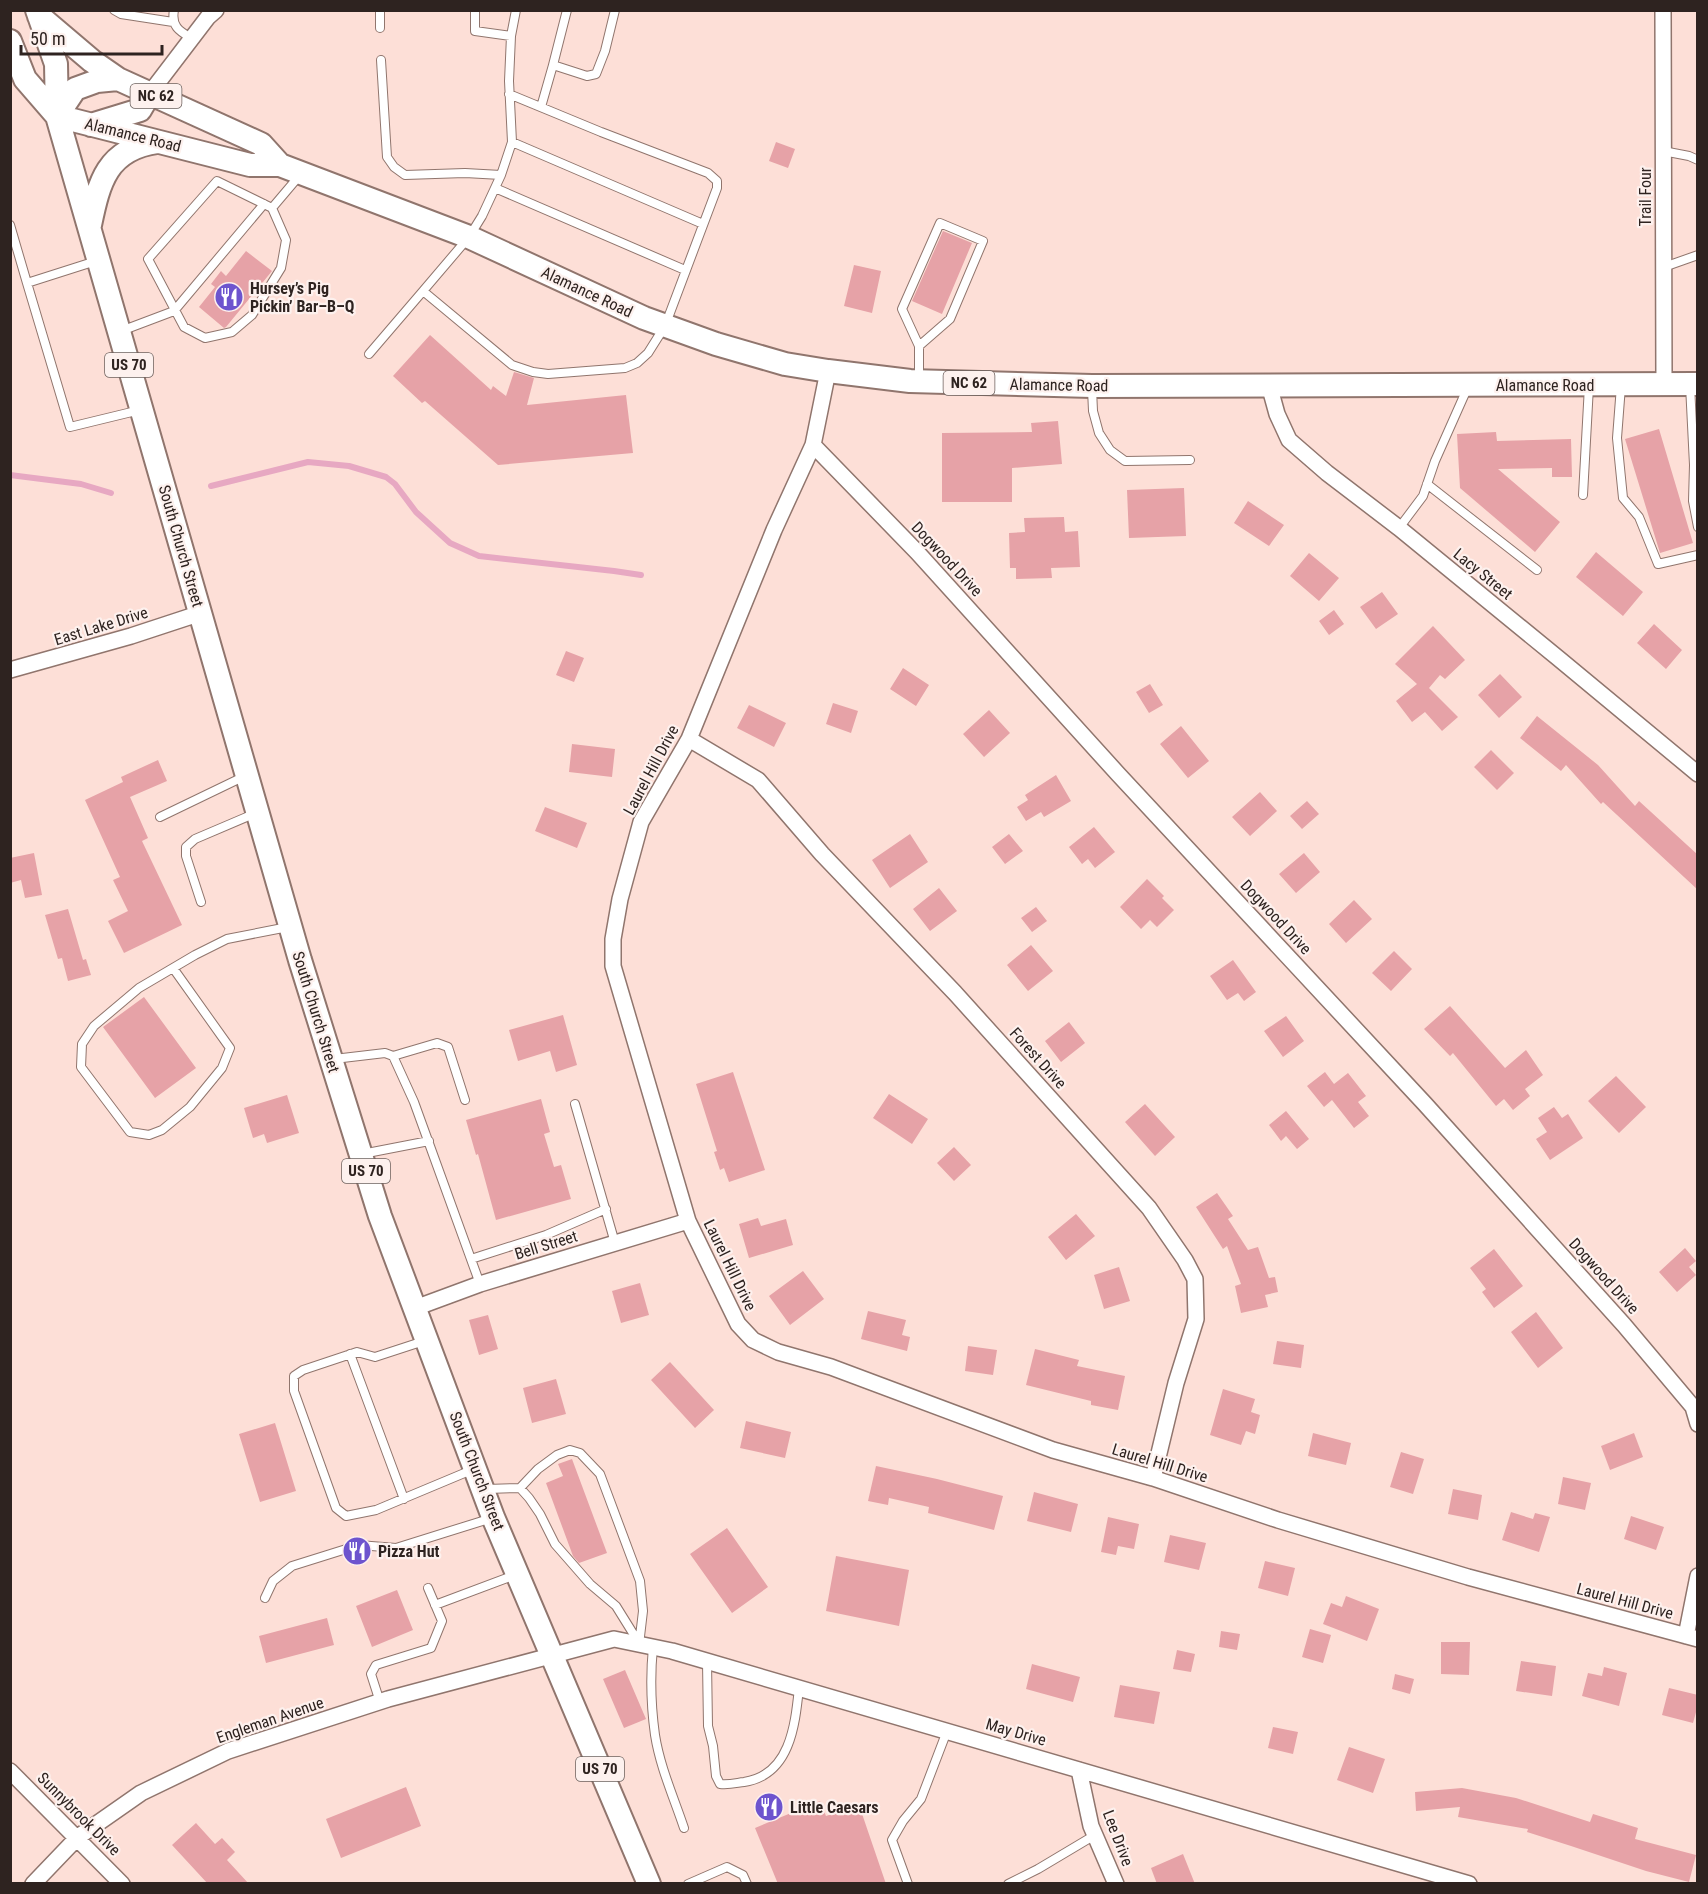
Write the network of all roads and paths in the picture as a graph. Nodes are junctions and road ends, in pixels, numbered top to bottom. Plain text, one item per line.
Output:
1 (114, 10) edge
2 (174, 10) edge
3 (216, 10) edge
4 (380, 10) edge
5 (475, 10) edge
6 (516, 10) edge
7 (567, 10) edge
8 (615, 10) edge
9 (1663, 10) edge
10 (38, 13) edge
11 (173, 22) junction
12 (380, 28) dead end
13 (511, 36) junction
14 (191, 38) junction
15 (10, 41) edge
16 (381, 60) dead end
17 (553, 65) junction
18 (118, 79) junction
19 (150, 93) junction
20 (509, 93) junction
21 (542, 107) junction
22 (57, 116) junction
23 (91, 125) junction
24 (158, 142) junction
25 (512, 142) junction
26 (1663, 151) junction
27 (1698, 160) edge
28 (280, 165) junction
29 (301, 174) junction
30 (501, 175) junction
31 (495, 188) junction
32 (268, 206) junction
33 (703, 224) junction
34 (10, 225) edge
35 (89, 229) junction
36 (469, 237) junction
37 (1698, 255) edge
38 (98, 260) junction
39 (1664, 267) junction
40 (685, 270) junction
41 (27, 283) junction
42 (423, 291) junction
43 (174, 311) junction
44 (665, 326) junction
45 (119, 331) junction
46 (919, 346) junction
47 (369, 354) dead end
48 (828, 371) junction
49 (919, 381) junction
50 (1589, 384) junction
51 (1621, 384) junction
52 (1664, 384) junction
53 (1694, 384) edge
54 (1469, 385) junction
55 (1092, 386) junction
56 (1269, 386) junction
57 (142, 410) junction
58 (813, 445) junction
59 (1190, 460) dead end
60 (1696, 465) edge
61 (1427, 484) junction
62 (1583, 495) dead end
63 (1399, 528) junction
64 (1698, 528) edge
65 (1698, 555) edge
66 (1537, 570) dead end
67 (201, 613) junction
68 (10, 670) edge
69 (689, 739) junction
70 (1698, 774) edge
71 (247, 775) junction
72 (258, 812) junction
73 (160, 817) dead end
74 (201, 902) dead end
75 (290, 927) junction
76 (173, 968) junction
77 (393, 1056) junction
78 (331, 1060) junction
79 (465, 1100) dead end
80 (575, 1104) dead end
81 (429, 1141) junction
82 (361, 1154) junction
83 (606, 1209) junction
84 (688, 1221) junction
85 (615, 1243) junction
86 (471, 1259) junction
87 (480, 1284) junction
88 (415, 1308) junction
89 (427, 1340) junction
90 (350, 1354) junction
91 (1698, 1424) edge
92 (1153, 1478) junction
93 (479, 1479) junction
94 (519, 1488) junction
95 (404, 1498) junction
96 (493, 1517) junction
97 (517, 1574) junction
98 (1698, 1576) edge
99 (428, 1587) dead end
100 (265, 1598) dead end
101 (435, 1605) junction
102 (1692, 1638) edge
103 (646, 1646) junction
104 (551, 1655) junction
105 (707, 1662) junction
106 (799, 1688) junction
107 (380, 1702) junction
108 (947, 1731) junction
109 (1079, 1770) junction
110 (10, 1771) edge
111 (684, 1828) dead end
112 (1095, 1835) junction
113 (78, 1838) junction
114 (33, 1884) edge
115 (122, 1884) edge
116 (649, 1884) edge
117 (688, 1884) edge
118 (747, 1884) edge
119 (908, 1884) edge
120 (1008, 1884) edge
121 (1116, 1884) edge
122 (1469, 1884) edge

1 - 11 lane
2 - 11 lane
3 - 14 street
4 - 12 lane
5 - 13 lane
6 - 13 lane
7 - 17 lane
8 - 17 lane
9 - 26 street, Trail Four
10 - 18 main road, Alamance Road / NC 62
10 - 22 main road, South Church Street / US 70
11 - 14 lane
13 - 20 lane
14 - 19 street
15 - 22 main road, South Church Street / US 70
16 - 30 lane
17 - 21 lane
18 - 19 main road, Alamance Road / NC 62
18 - 22 main road
19 - 23 main road
19 - 28 main road, Alamance Road / NC 62
20 - 21 lane
20 - 25 lane
21 - 33 lane
22 - 23 main road, Alamance Road / NC 62
22 - 35 main road, South Church Street / US 70
23 - 24 main road, Alamance Road / NC 62
24 - 28 main road, Alamance Road / NC 62
24 - 35 main road
25 - 30 lane
25 - 33 lane
26 - 27 lane
26 - 39 street, Trail Four
28 - 29 main road, Alamance Road / NC 62
29 - 32 lane
29 - 36 main road, Alamance Road / NC 62
30 - 31 lane
31 - 36 lane
31 - 40 lane
32 - 43 lane
32 - 43 lane
32 - 43 lane
33 - 40 lane
34 - 41 lane
35 - 38 main road, South Church Street / US 70
36 - 42 lane
36 - 44 main road, Alamance Road / NC 62
37 - 39 lane
38 - 41 lane
38 - 45 main road, South Church Street / US 70
39 - 52 street, Trail Four
40 - 44 lane
41 - 57 lane
42 - 44 lane
42 - 47 lane
43 - 45 lane
44 - 48 main road, Alamance Road / NC 62
45 - 57 main road, South Church Street / US 70
46 - 46 lane
46 - 49 lane
48 - 49 main road, Alamance Road / NC 62
48 - 58 street, Laurel Hill Drive
49 - 55 main road, Alamance Road / NC 62
50 - 51 main road, Alamance Road / NC 62
50 - 54 main road, Alamance Road / NC 62
50 - 62 lane
51 - 52 main road, Alamance Road / NC 62
51 - 65 lane
52 - 53 main road, Alamance Road / NC 62
53 - 60 lane
54 - 56 main road, Alamance Road / NC 62
54 - 61 lane
55 - 56 main road, Alamance Road / NC 62
55 - 59 lane
56 - 63 street, Lacy Street
57 - 67 main road, South Church Street / US 70
58 - 69 street, Laurel Hill Drive
58 - 91 street, Dogwood Drive
60 - 64 lane
61 - 63 lane
61 - 66 lane
63 - 70 street, Lacy Street
67 - 68 street, East Lake Drive
67 - 71 main road, South Church Street / US 70
69 - 84 street, Laurel Hill Drive
69 - 92 street, Forest Drive
71 - 72 main road, South Church Street / US 70
71 - 73 lane
72 - 74 lane
72 - 75 main road, South Church Street / US 70
75 - 76 lane
75 - 78 main road, South Church Street / US 70
76 - 76 lane
77 - 78 lane
77 - 79 lane
77 - 81 lane
78 - 82 main road, South Church Street / US 70
80 - 83 lane
81 - 82 lane
81 - 86 lane
82 - 88 main road, South Church Street / US 70
83 - 85 lane
83 - 86 lane
84 - 85 street, Bell Street
84 - 92 street, Laurel Hill Drive
85 - 87 street, Bell Street
86 - 87 lane
87 - 88 street, Bell Street
88 - 89 main road, South Church Street / US 70
89 - 90 lane
89 - 93 main road, South Church Street / US 70
90 - 95 lane
90 - 95 lane
92 - 102 street, Laurel Hill Drive
93 - 94 lane
93 - 95 lane
93 - 96 main road, South Church Street / US 70
94 - 103 lane
94 - 103 lane
96 - 97 main road, South Church Street / US 70
96 - 100 lane
97 - 101 lane
97 - 104 main road, South Church Street / US 70
98 - 102 street
99 - 101 lane
101 - 107 lane
103 - 104 street, May Drive
103 - 105 street, May Drive
103 - 111 lane
104 - 107 street, Engleman Avenue
104 - 116 main road, South Church Street / US 70
105 - 106 street, May Drive
105 - 106 lane
106 - 108 street, May Drive
107 - 113 street, Engleman Avenue
108 - 109 street, May Drive
108 - 119 lane
109 - 112 street, Lee Drive
109 - 122 street, May Drive
110 - 113 street, Sunnybrook Drive
112 - 120 lane
112 - 121 street, Lee Drive
113 - 114 street, Engleman Avenue
113 - 115 street, Sunnybrook Drive
117 - 118 lane

